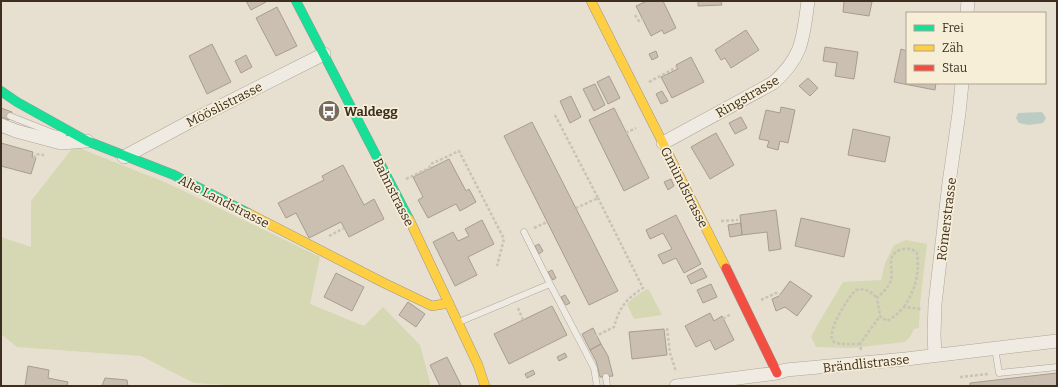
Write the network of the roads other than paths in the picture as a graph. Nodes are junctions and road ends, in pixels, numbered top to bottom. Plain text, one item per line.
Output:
1 (296, 1) edge
2 (591, 1) edge
3 (808, 1) edge
4 (968, 1) edge
5 (967, 12) edge
6 (324, 54) junction
7 (962, 84) edge
8 (1, 91) edge
9 (6, 120) edge
10 (87, 141) junction
11 (663, 143) junction
12 (124, 156) junction
13 (524, 232) dead end
14 (550, 284) junction
15 (449, 303) junction
16 (458, 322) junction
17 (1057, 341) edge
18 (996, 348) junction
19 (935, 356) junction
20 (1057, 367) edge
21 (777, 373) junction
22 (606, 377) dead end
23 (676, 380) edge
24 (484, 386) edge
25 (597, 386) edge
26 (607, 386) edge

1 - 6 street, Bahnstrasse
2 - 11 street, Gmündstrasse
3 - 11 street, Ringstrasse
4 - 5 street
6 - 12 street, Mööslistrasse
6 - 15 street, Bahnstrasse
7 - 19 street, Römerstrasse
8 - 10 street, Alte Landstrasse
9 - 10 street
10 - 12 street, Alte Landstrasse
11 - 21 street, Gmündstrasse
12 - 15 street, Alte Landstrasse
13 - 14 lane
14 - 16 lane
14 - 25 lane
15 - 16 street, Bahnstrasse
16 - 24 street, Bahnstrasse
17 - 18 street, Brändlistrasse
18 - 19 street, Brändlistrasse
18 - 20 lane
19 - 21 street, Brändlistrasse
21 - 23 street, Brändlistrasse
22 - 26 lane

